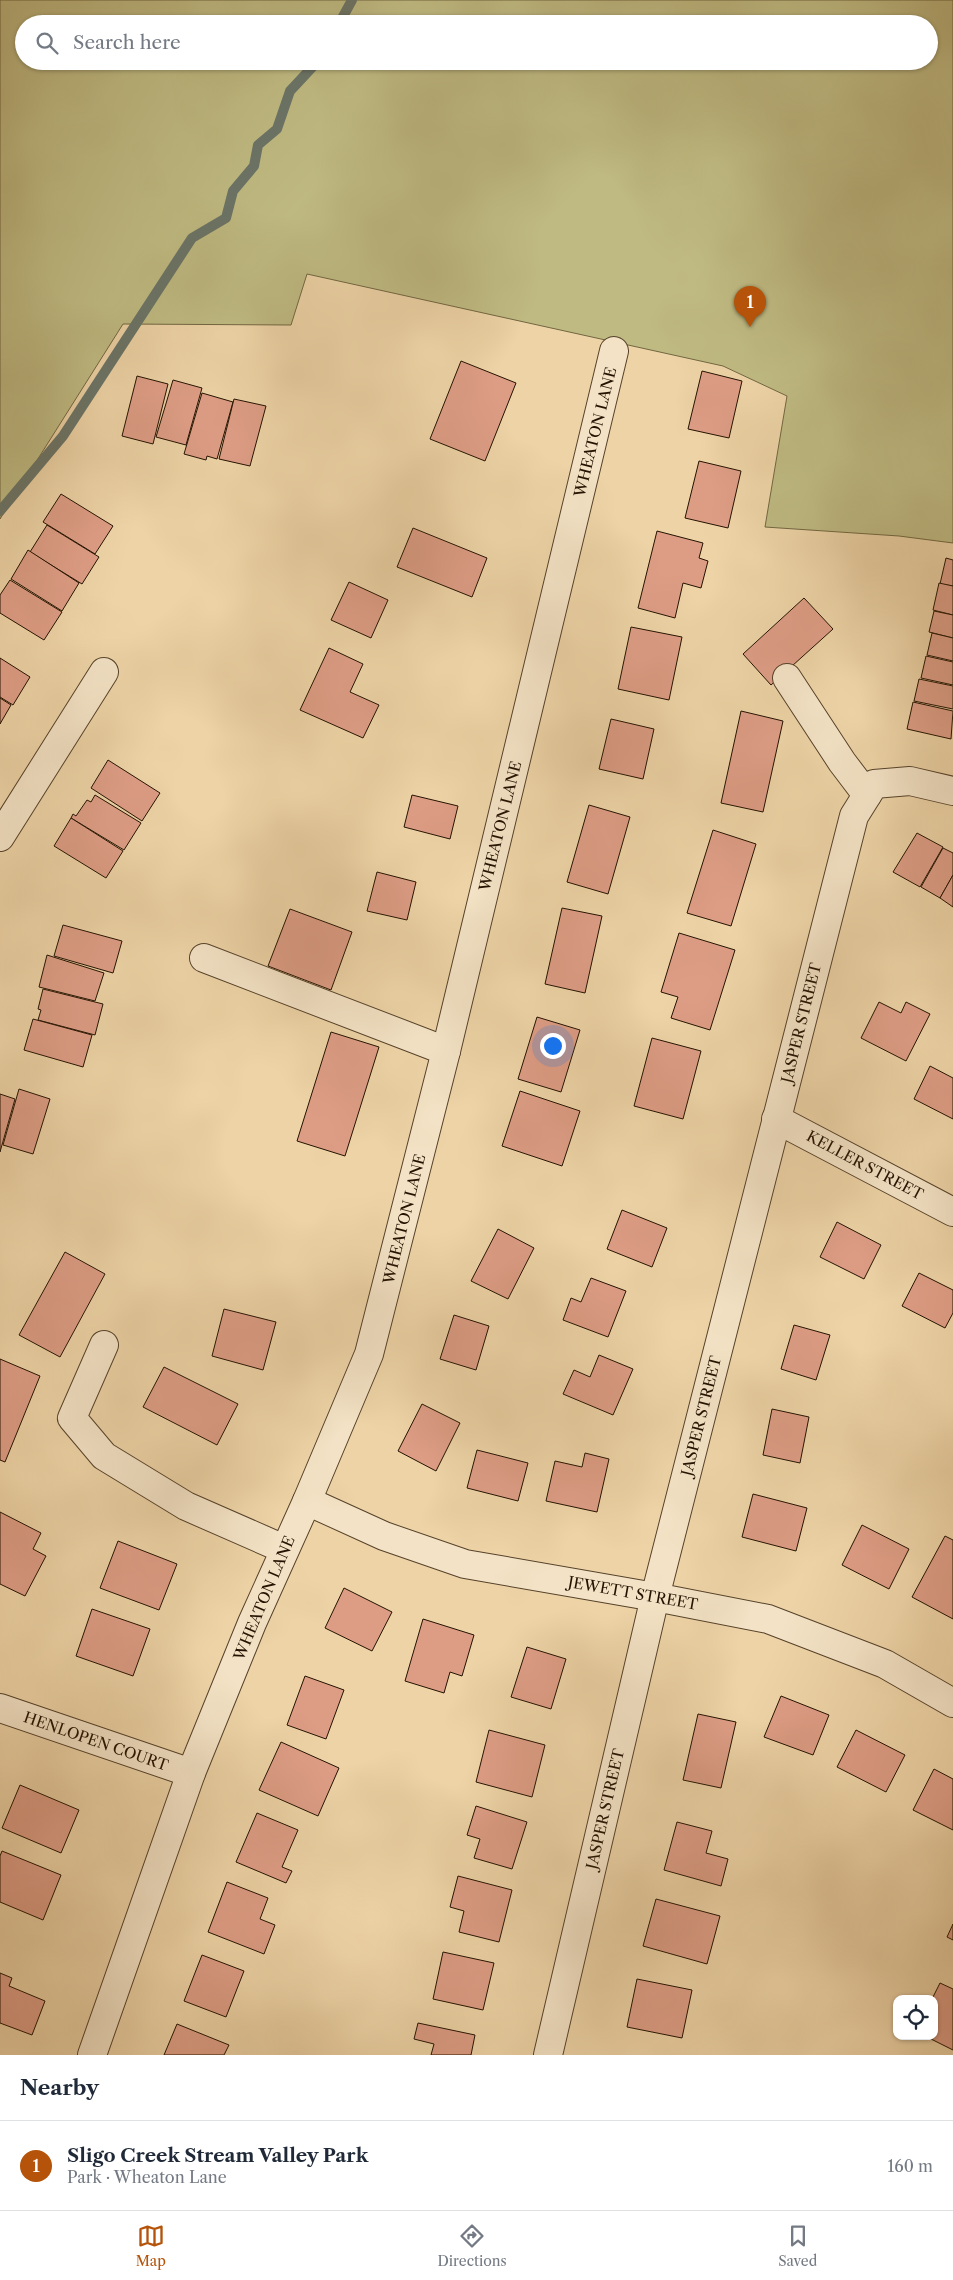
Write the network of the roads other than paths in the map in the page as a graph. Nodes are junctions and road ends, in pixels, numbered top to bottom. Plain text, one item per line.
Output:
1 (614, 351) dead end
2 (104, 672) dead end
3 (787, 678) dead end
4 (871, 789) junction
5 (953, 791) edge
6 (0, 837) edge
7 (204, 958) dead end
8 (446, 1051) junction
9 (776, 1119) junction
10 (953, 1212) edge
11 (104, 1345) dead end
12 (307, 1501) junction
13 (284, 1549) junction
14 (655, 1597) junction
15 (953, 1703) edge
16 (0, 1708) edge
17 (191, 1774) junction
18 (92, 2055) edge
19 (548, 2055) edge

1 - 8 street, WHEATON LANE
2 - 6 street
3 - 4 street
4 - 5 street
4 - 9 street, JASPER STREET
7 - 8 street
8 - 12 street, WHEATON LANE
9 - 10 street, KELLER STREET
9 - 14 street, JASPER STREET
11 - 13 street
12 - 13 street, WHEATON LANE
12 - 14 street, JEWETT STREET
13 - 17 street, WHEATON LANE
14 - 15 street, JEWETT STREET
14 - 19 street, JASPER STREET
16 - 17 street, HENLOPEN COURT
17 - 18 street, WHEATON LANE

